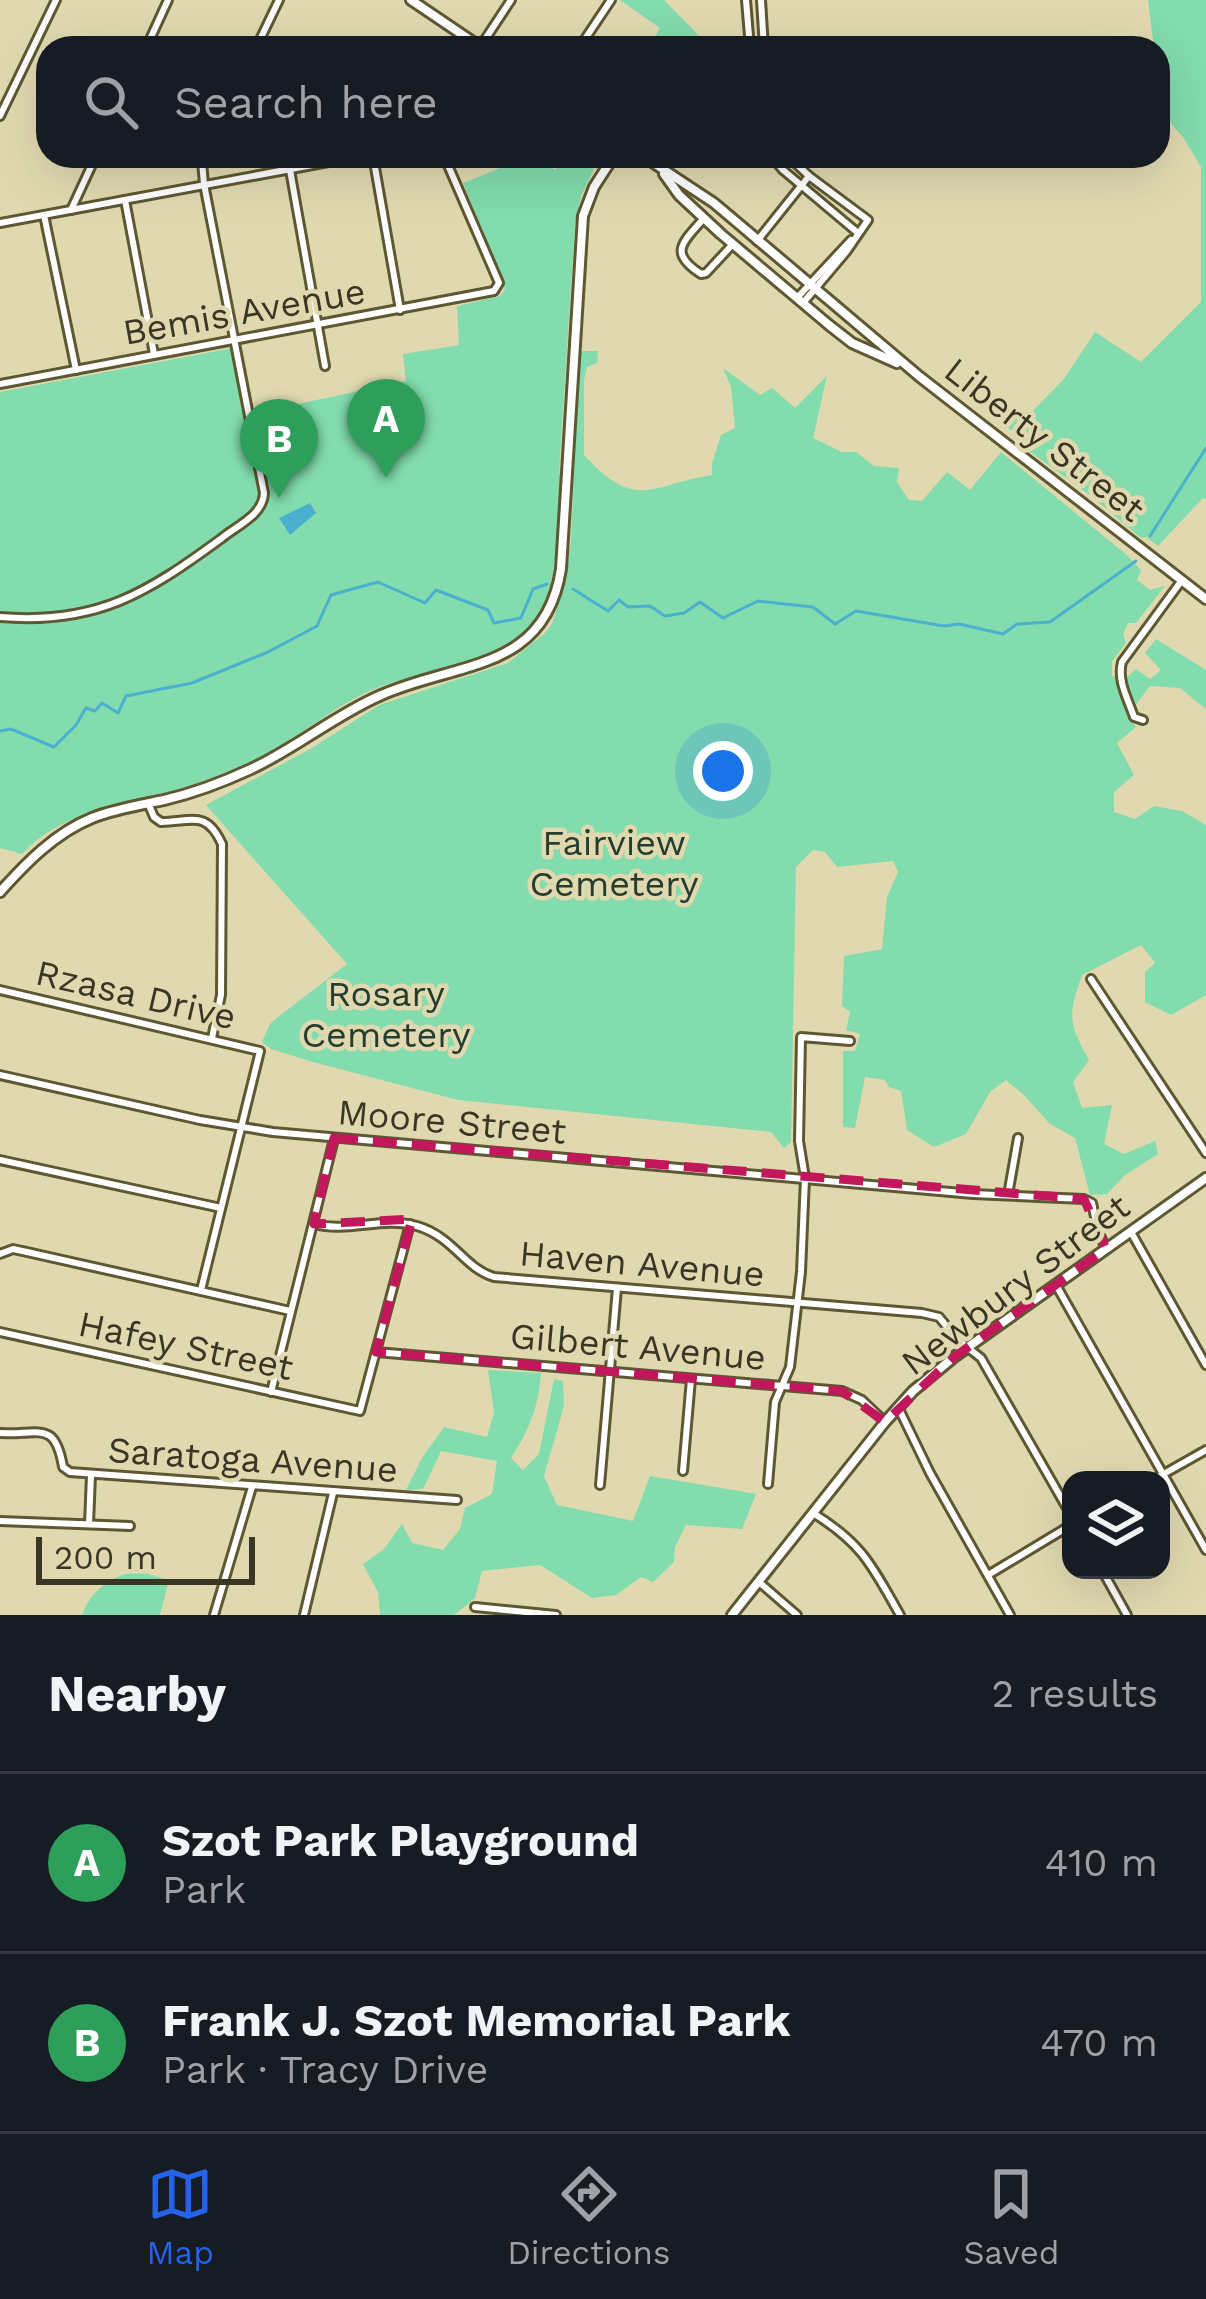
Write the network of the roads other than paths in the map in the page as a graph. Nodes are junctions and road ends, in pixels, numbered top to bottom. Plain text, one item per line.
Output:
1 (56, 0) edge
2 (168, 0) edge
3 (279, 0) edge
4 (411, 0) edge
5 (511, 0) edge
6 (611, 0) edge
7 (746, 0) edge
8 (761, 0) edge
9 (39, 36) edge
10 (152, 36) edge
11 (262, 36) edge
12 (465, 36) edge
13 (488, 36) edge
14 (587, 36) edge
15 (749, 36) edge
16 (763, 36) edge
17 (36, 41) edge
18 (0, 116) edge
19 (90, 168) edge
20 (203, 168) edge
21 (300, 168) edge
22 (375, 168) edge
23 (449, 168) edge
24 (606, 168) edge
25 (660, 168) joint
26 (783, 168) edge
27 (800, 168) edge
28 (290, 170) junction
29 (808, 176) junction
30 (204, 184) junction
31 (801, 185) junction
32 (125, 200) junction
33 (71, 210) junction
34 (44, 215) junction
35 (704, 218) junction
36 (0, 223) edge
37 (858, 233) junction
38 (757, 241) junction
39 (732, 244) junction
40 (812, 287) junction
41 (800, 301) junction
42 (400, 310) junction
43 (318, 325) junction
44 (235, 341) junction
45 (154, 354) junction
46 (325, 366) dead end
47 (908, 367) junction
48 (76, 370) junction
49 (0, 384) edge
50 (1182, 580) junction
51 (1206, 598) edge
52 (0, 617) edge
53 (1143, 721) dead end
54 (148, 803) junction
55 (0, 892) edge
56 (1091, 979) dead end
57 (0, 990) edge
58 (212, 1038) junction
59 (850, 1041) dead end
60 (0, 1076) edge
61 (243, 1128) junction
62 (334, 1138) junction
63 (1018, 1138) dead end
64 (1206, 1154) edge
65 (0, 1160) edge
66 (805, 1178) junction
67 (1206, 1178) edge
68 (1008, 1195) junction
69 (221, 1208) junction
70 (314, 1225) junction
71 (410, 1225) junction
72 (1131, 1232) junction
73 (1106, 1249) junction
74 (0, 1254) edge
75 (1056, 1285) junction
76 (617, 1288) junction
77 (201, 1290) junction
78 (798, 1303) junction
79 (290, 1311) junction
80 (0, 1332) edge
81 (969, 1347) junction
82 (376, 1352) junction
83 (1206, 1365) edge
84 (610, 1371) junction
85 (691, 1378) junction
86 (781, 1385) junction
87 (271, 1392) junction
88 (898, 1407) junction
89 (885, 1422) junction
90 (0, 1433) edge
91 (1206, 1450) edge
92 (683, 1471) dead end
93 (1161, 1471) edge
94 (1168, 1471) edge
95 (91, 1475) junction
96 (768, 1484) dead end
97 (600, 1485) dead end
98 (252, 1486) junction
99 (1170, 1486) edge
100 (333, 1493) junction
101 (1062, 1499) edge
102 (457, 1500) dead end
103 (813, 1513) junction
104 (0, 1521) edge
105 (89, 1524) junction
106 (130, 1526) dead end
107 (1062, 1531) edge
108 (1206, 1550) edge
109 (988, 1575) junction
110 (1107, 1579) edge
111 (759, 1582) junction
112 (475, 1607) dead end
113 (214, 1615) edge
114 (304, 1615) edge
115 (556, 1615) edge
116 (732, 1615) edge
117 (797, 1615) edge
118 (900, 1615) edge
119 (1010, 1615) edge
120 (1127, 1615) edge

1 - 9 street
2 - 10 street
3 - 11 street
4 - 12 main road
5 - 13 street
6 - 14 street
7 - 15 street
8 - 16 street
17 - 18 street
19 - 33 street
20 - 30 street
21 - 28 street
22 - 42 street
23 - 42 street, Bemis Avenue
24 - 54 main road
25 - 35 main road, Liberty Street
25 - 38 main road, Liberty Street
26 - 31 street
27 - 29 street
28 - 30 street
28 - 43 street
29 - 31 street
29 - 37 street
30 - 32 street
30 - 44 street
31 - 37 street
31 - 38 street
32 - 33 street
32 - 45 street
33 - 34 street
34 - 36 street
34 - 48 street
35 - 39 main road, Liberty Street
35 - 39 street
37 - 40 street
38 - 40 main road, Liberty Street
39 - 41 main road, Liberty Street
40 - 41 street
40 - 47 main road, Liberty Street
41 - 47 main road, Liberty Street
42 - 43 street, Bemis Avenue
43 - 44 street, Bemis Avenue
43 - 46 street
44 - 45 street, Bemis Avenue
44 - 52 street
45 - 48 street, Bemis Avenue
47 - 50 main road, Liberty Street
48 - 49 street, Bemis Avenue
50 - 51 main road, Liberty Street
50 - 53 street
54 - 55 main road
54 - 58 street
56 - 64 street
57 - 58 street, Rzasa Drive
58 - 61 street, Rzasa Drive
59 - 66 street
60 - 61 street, Moore Street
61 - 62 street, Moore Street
61 - 69 street
62 - 66 street, Moore Street
62 - 70 street
63 - 68 street
65 - 69 street
66 - 68 street, Moore Street
66 - 78 street
67 - 72 main road, Newbury Street
68 - 73 street, Moore Street
69 - 77 street
70 - 71 street
70 - 79 street
71 - 76 street, Haven Avenue
71 - 82 street
72 - 73 main road, Newbury Street
72 - 83 street
73 - 75 main road, Newbury Street
74 - 77 street
75 - 81 main road, Newbury Street
75 - 93 street
76 - 78 street, Haven Avenue
76 - 84 street
77 - 79 street
78 - 81 street, Haven Avenue
78 - 86 street
79 - 87 street
80 - 87 street, Hafey Street
81 - 88 main road, Newbury Street
81 - 101 street, Haven Avenue
82 - 84 street, Gilbert Avenue
82 - 87 street, Hafey Street
84 - 85 street, Gilbert Avenue
84 - 97 street
85 - 86 street, Gilbert Avenue
85 - 92 street
86 - 89 street, Gilbert Avenue
86 - 96 street
88 - 89 main road, Newbury Street
88 - 109 street
89 - 103 main road, Newbury Street
90 - 95 street, Saratoga Avenue
91 - 94 street
95 - 98 street, Saratoga Avenue
95 - 105 street
98 - 100 street, Saratoga Avenue
98 - 113 street
99 - 108 street
100 - 102 street, Saratoga Avenue
100 - 114 street
103 - 111 main road, Newbury Street
103 - 118 street
104 - 105 street
105 - 106 street
107 - 109 street
109 - 119 street
110 - 120 street
111 - 116 main road, Newbury Street
111 - 117 street
112 - 115 street

